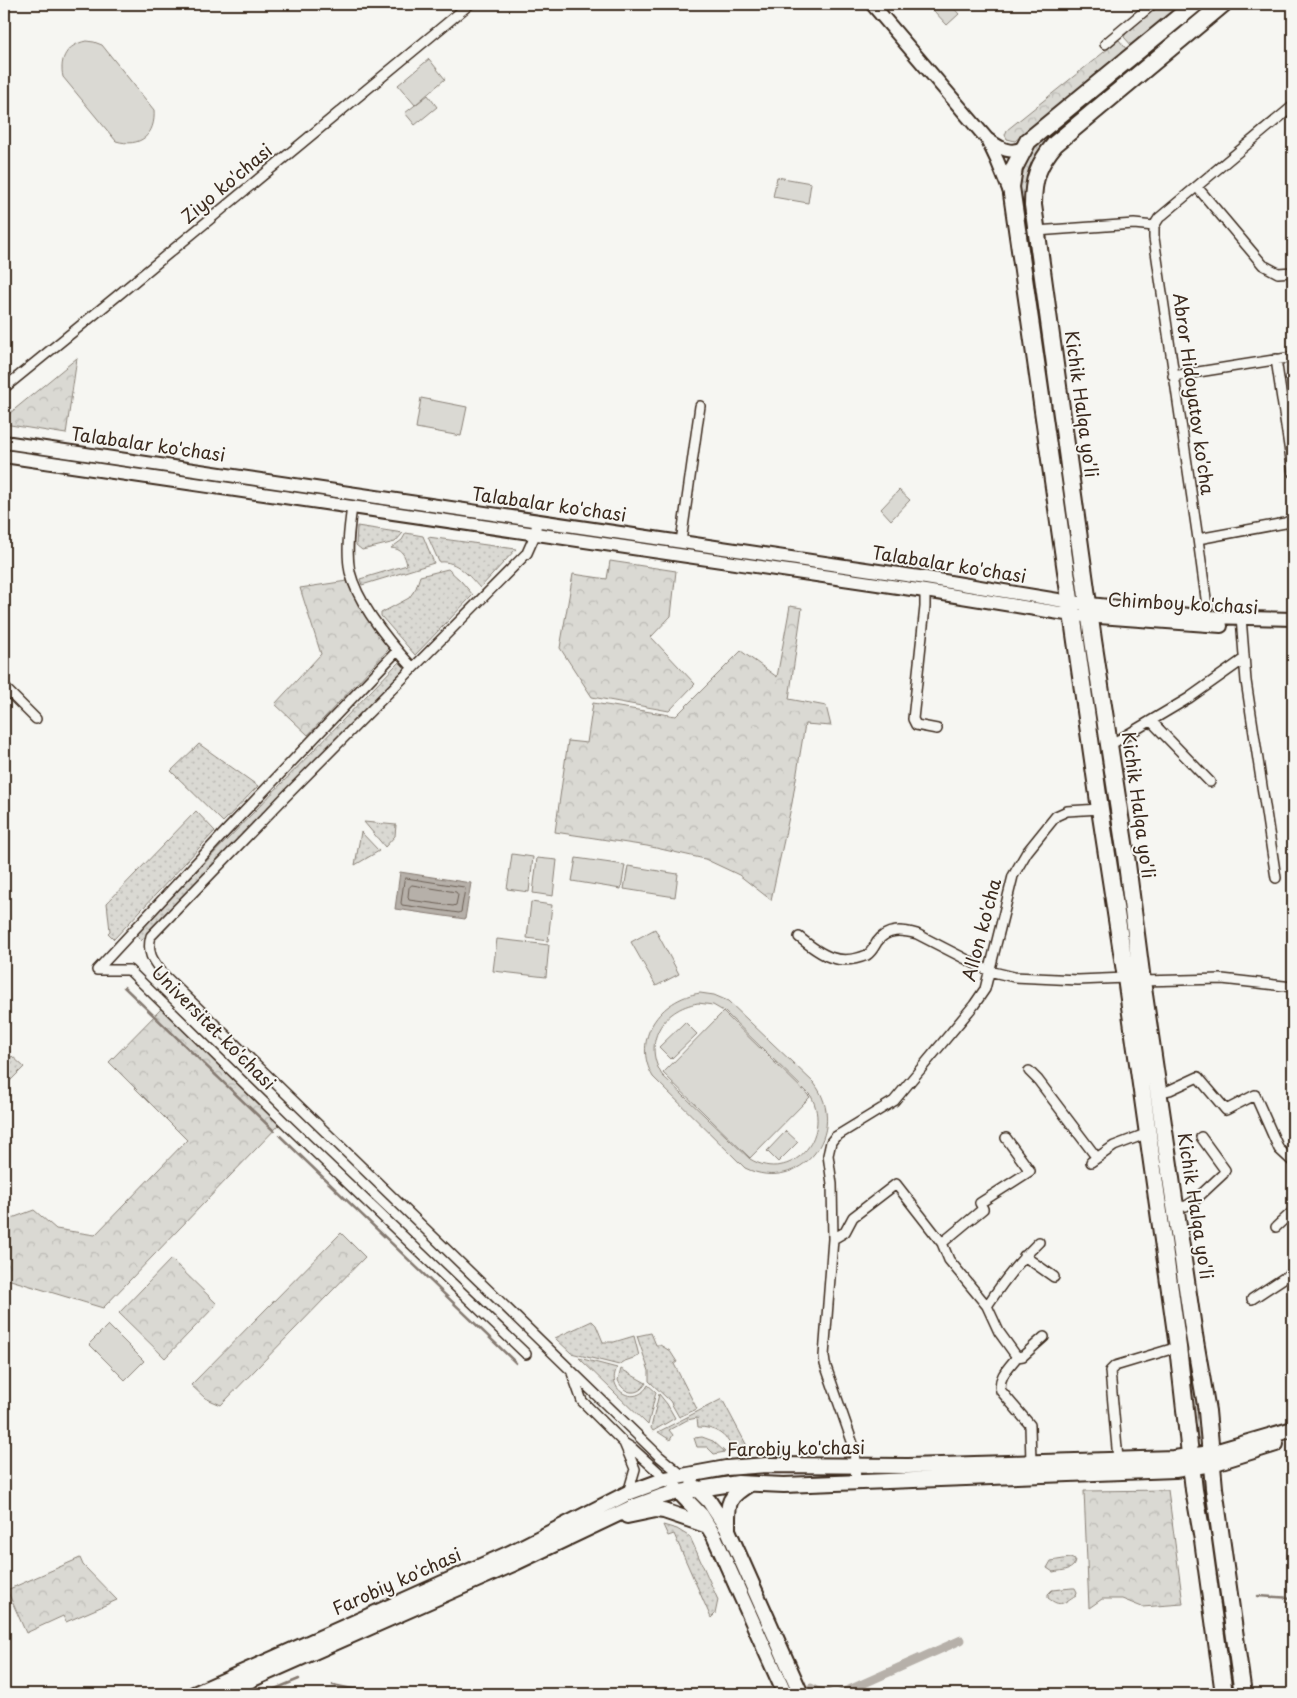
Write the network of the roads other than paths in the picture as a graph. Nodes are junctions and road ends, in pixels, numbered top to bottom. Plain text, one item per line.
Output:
1 (470, 4) edge
2 (872, 4) edge
3 (1153, 4) edge
4 (1195, 4) edge
5 (1224, 4) edge
6 (1105, 44) dead end
7 (1293, 106) edge
8 (987, 138) junction
9 (1024, 147) junction
10 (1197, 187) junction
11 (1011, 194) junction
12 (1154, 226) junction
13 (1036, 231) junction
14 (1293, 272) edge
15 (1049, 323) junction
16 (1031, 326) junction
17 (1293, 357) edge
18 (1276, 359) junction
19 (1174, 376) junction
20 (4, 388) edge
21 (700, 406) dead end
22 (1291, 441) edge
23 (4, 442) edge
24 (4, 456) edge
25 (1293, 473) edge
26 (242, 477) junction
27 (240, 491) junction
28 (352, 507) junction
29 (1293, 519) edge
30 (538, 521) junction
31 (535, 535) junction
32 (1198, 538) junction
33 (681, 542) junction
34 (796, 559) junction
35 (794, 572) junction
36 (926, 585) junction
37 (1071, 608) junction
38 (1089, 610) junction
39 (1293, 619) edge
40 (1207, 621) junction
41 (1241, 621) junction
42 (1293, 626) edge
43 (397, 651) junction
44 (1244, 659) junction
45 (413, 668) junction
46 (4, 687) edge
47 (36, 719) dead end
48 (1151, 721) junction
49 (937, 729) dead end
50 (1110, 745) junction
51 (1210, 782) dead end
52 (1100, 809) junction
53 (1126, 856) junction
54 (1108, 860) junction
55 (1276, 878) dead end
56 (799, 937) dead end
57 (988, 971) junction
58 (1134, 979) junction
59 (1293, 987) edge
60 (1029, 1071) dead end
61 (1158, 1093) junction
62 (1148, 1133) junction
63 (1201, 1137) dead end
64 (1006, 1138) dead end
65 (1293, 1162) edge
66 (1175, 1207) junction
67 (1293, 1211) edge
68 (1276, 1227) dead end
69 (832, 1239) junction
70 (1039, 1242) dead end
71 (942, 1243) junction
72 (1024, 1256) junction
73 (1293, 1272) edge
74 (1054, 1277) dead end
75 (1252, 1299) dead end
76 (987, 1306) junction
77 (1044, 1338) dead end
78 (1178, 1347) junction
79 (526, 1354) dead end
80 (1017, 1357) junction
81 (570, 1370) junction
82 (1293, 1429) edge
83 (1293, 1439) edge
84 (624, 1443) junction
85 (1212, 1458) junction
86 (1118, 1460) junction
87 (1192, 1462) junction
88 (1031, 1463) junction
89 (856, 1467) junction
90 (683, 1476) junction
91 (666, 1479) junction
92 (856, 1482) junction
93 (751, 1483) junction
94 (698, 1489) junction
95 (679, 1492) junction
96 (628, 1493) junction
97 (609, 1518) junction
98 (708, 1526) junction
99 (728, 1530) junction
100 (194, 1694) edge
101 (220, 1694) edge
102 (785, 1694) edge
103 (801, 1694) edge
104 (1224, 1694) edge
105 (1243, 1694) edge

1 - 20 street, Ziyo ko'chasi
2 - 8 main road
3 - 6 street
4 - 9 highway, Kichik Halqa yo'li
5 - 13 highway, Kichik Halqa yo'li
7 - 10 street
8 - 9 main road
8 - 11 main road
9 - 11 highway, Kichik Halqa yo'li
10 - 12 street
10 - 14 street
11 - 16 highway, Kichik Halqa yo'li
12 - 13 street
12 - 19 street, Abror Hidoyatov ko'cha
13 - 15 highway, Kichik Halqa yo'li
15 - 16 highway
15 - 38 highway, Kichik Halqa yo'li
16 - 37 highway, Kichik Halqa yo'li
17 - 18 street
18 - 19 street
18 - 22 street
19 - 32 street, Abror Hidoyatov ko'cha
21 - 33 street
22 - 25 street
23 - 26 main road, Talabalar ko'chasi
24 - 27 main road, Talabalar ko'chasi
26 - 27 main road
26 - 30 main road, Talabalar ko'chasi
27 - 28 main road, Talabalar ko'chasi
28 - 31 main road, Talabalar ko'chasi
28 - 43 street
29 - 32 street
30 - 31 street, Universitet ko'chasi
30 - 33 main road, Talabalar ko'chasi
31 - 35 main road, Talabalar ko'chasi
31 - 45 street, Universitet ko'chasi
32 - 40 street, Abror Hidoyatov ko'cha
33 - 34 main road, Talabalar ko'chasi
34 - 35 main road
34 - 36 main road, Talabalar ko'chasi
35 - 36 main road, Talabalar ko'chasi
36 - 37 main road, Talabalar ko'chasi
36 - 49 street
37 - 38 main road, Talabalar ko'chasi
37 - 52 highway, Kichik Halqa yo'li
38 - 40 main road, Chimboy ko'chasi
38 - 50 highway, Kichik Halqa yo'li
39 - 41 main road, Chimboy ko'chasi
40 - 41 main road, Chimboy ko'chasi
41 - 42 main road, Chimboy ko'chasi
41 - 44 street
43 - 45 street
43 - 79 street, Universitet ko'chasi
44 - 48 street
44 - 55 street
45 - 81 street, Universitet ko'chasi
46 - 47 street
48 - 50 street
48 - 51 street
50 - 53 highway, Kichik Halqa yo'li
52 - 54 highway, Kichik Halqa yo'li
52 - 57 street, Allon ko'cha
53 - 54 highway
53 - 58 highway, Kichik Halqa yo'li
54 - 58 highway, Kichik Halqa yo'li
56 - 57 street
57 - 58 street
57 - 69 street, Allon ko'cha
58 - 59 street
58 - 61 highway, Kichik Halqa yo'li
58 - 62 highway, Kichik Halqa yo'li
60 - 62 street
61 - 65 street
61 - 66 highway, Kichik Halqa yo'li
62 - 78 highway, Kichik Halqa yo'li
63 - 66 street
64 - 71 street
66 - 85 highway, Kichik Halqa yo'li
67 - 68 street
69 - 71 street
69 - 89 street
70 - 72 street
71 - 76 street
72 - 74 street
72 - 76 street
73 - 75 street
76 - 80 street
77 - 80 street
78 - 86 street
78 - 87 highway, Kichik Halqa yo'li
80 - 88 street
81 - 84 street, Universitet ko'chasi
81 - 90 street, Universitet ko'chasi
82 - 85 main road, Farobiy ko'chasi
83 - 85 main road, Farobiy ko'chasi
84 - 91 street, Universitet ko'chasi
84 - 96 street
85 - 87 main road, Farobiy ko'chasi
85 - 105 highway, Kichik Halqa yo'li
86 - 87 main road, Farobiy ko'chasi
86 - 88 main road, Farobiy ko'chasi
87 - 92 main road, Farobiy ko'chasi
87 - 104 highway, Kichik Halqa yo'li
88 - 89 main road, Farobiy ko'chasi
89 - 90 main road, Farobiy ko'chasi
89 - 92 street
90 - 91 main road, Farobiy ko'chasi
90 - 94 main road
90 - 95 main road
91 - 95 main road
91 - 96 main road, Farobiy ko'chasi
92 - 93 main road, Farobiy ko'chasi
93 - 94 main road, Farobiy ko'chasi
93 - 99 main road
94 - 95 main road, Farobiy ko'chasi
94 - 99 main road
95 - 97 main road, Farobiy ko'chasi
95 - 98 main road
96 - 100 main road, Farobiy ko'chasi
97 - 98 main road
97 - 101 main road, Farobiy ko'chasi
98 - 102 main road
99 - 103 main road

